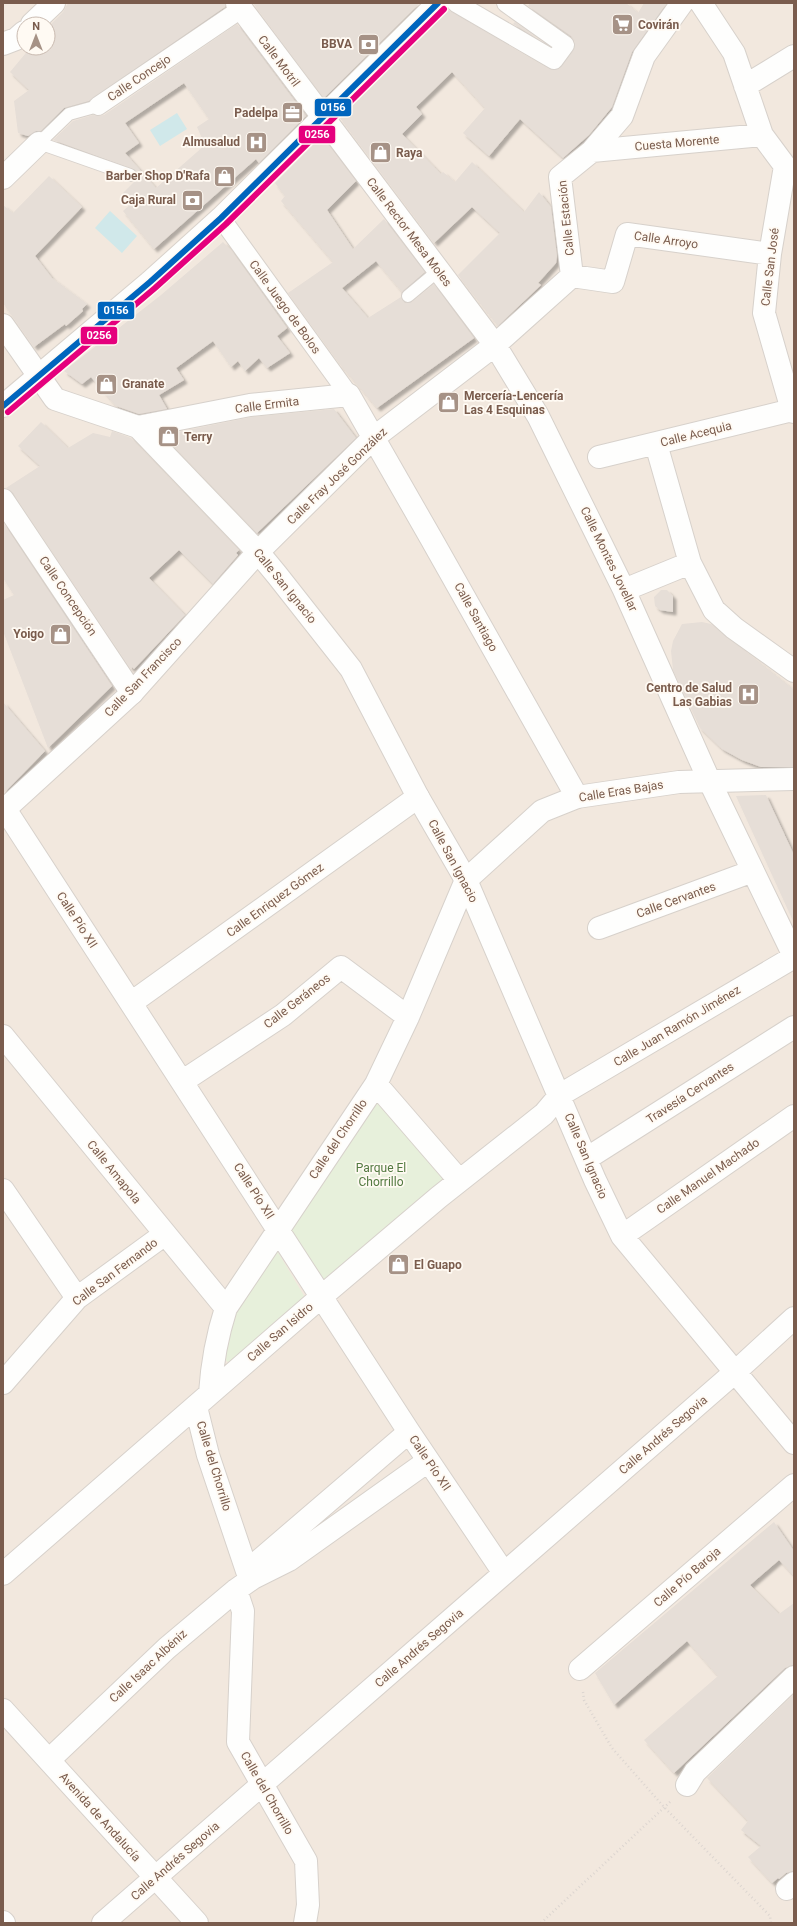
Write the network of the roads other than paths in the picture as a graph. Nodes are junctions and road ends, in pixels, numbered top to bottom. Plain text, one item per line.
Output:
1 (54, 3) edge
2 (438, 3) edge
3 (456, 3) edge
4 (506, 3) edge
5 (682, 3) edge
6 (701, 3) edge
7 (239, 6) edge
8 (40, 16) edge
9 (16, 39) edge
10 (3, 44) edge
11 (794, 56) edge
12 (745, 86) junction
13 (98, 106) joint
14 (322, 118) junction
15 (762, 135) junction
16 (39, 143) junction
17 (592, 151) junction
18 (789, 161) edge
19 (130, 175) dead end
20 (3, 178) edge
21 (220, 218) junction
22 (770, 254) junction
23 (438, 270) junction
24 (572, 276) junction
25 (408, 296) dead end
26 (3, 325) edge
27 (496, 345) junction
28 (38, 376) junction
29 (349, 395) junction
30 (3, 406) edge
31 (793, 411) edge
32 (138, 428) junction
33 (372, 438) junction
34 (656, 444) junction
35 (599, 457) dead end
36 (3, 500) edge
37 (258, 552) junction
38 (690, 563) junction
39 (624, 590) junction
40 (794, 671) edge
41 (132, 693) junction
42 (794, 779) edge
43 (709, 780) junction
44 (418, 797) junction
45 (577, 797) junction
46 (4, 810) edge
47 (752, 871) junction
48 (466, 880) junction
49 (599, 928) dead end
50 (794, 957) edge
51 (131, 1003) junction
52 (408, 1017) junction
53 (794, 1027) edge
54 (3, 1036) edge
55 (183, 1081) junction
56 (376, 1084) junction
57 (560, 1095) junction
58 (794, 1116) edge
59 (586, 1159) junction
60 (459, 1180) junction
61 (3, 1190) edge
62 (278, 1228) junction
63 (165, 1234) junction
64 (622, 1236) junction
65 (321, 1296) junction
66 (77, 1298) junction
67 (226, 1308) junction
68 (794, 1318) edge
69 (734, 1373) junction
70 (3, 1383) edge
71 (203, 1400) junction
72 (409, 1432) junction
73 (794, 1443) edge
74 (428, 1461) junction
75 (794, 1485) edge
76 (504, 1573) junction
77 (3, 1574) edge
78 (245, 1580) junction
79 (580, 1670) road end
80 (794, 1677) edge
81 (3, 1710) edge
82 (49, 1760) junction
83 (262, 1785) junction
84 (687, 1785) road end
85 (155, 1878) junction
86 (103, 1923) edge
87 (197, 1923) edge
88 (305, 1923) edge

1 - 8 street
2 - 14 street
3 - 4 street
5 - 17 street, Calle Estación
6 - 12 street
7 - 13 street, Calle Concejo
7 - 14 street, Calle Motril
9 - 10 street
11 - 12 street
12 - 15 street
13 - 16 lane, Calle Concejo
14 - 21 street
14 - 23 street, Calle Rector Mesa Moles
15 - 17 street, Cuesta Morente
15 - 18 street
16 - 19 lane
16 - 20 street, Calle Concejo
17 - 24 street, Calle Estación
18 - 22 street, Calle San José
21 - 28 street
21 - 29 street, Calle Juego de Bolos
22 - 24 street, Calle Arroyo
22 - 31 street, Calle San José
23 - 25 lane
23 - 27 street, Calle Rector Mesa Moles
24 - 27 street
26 - 28 street, Calle San Ignacio
27 - 33 street, Calle Fray José González
27 - 39 street, Calle Montes Jovellar
28 - 30 street
28 - 32 street, Calle San Ignacio
29 - 32 street, Calle Ermita
29 - 33 street
31 - 34 street, Calle Acequia
32 - 37 street, Calle San Ignacio
33 - 37 street, Calle Fray José González
33 - 45 street, Calle Santiago
34 - 35 street, Calle Acequia
34 - 38 street
36 - 41 street, Calle Concepción
37 - 41 street, Calle San Francisco
37 - 44 street, Calle San Ignacio
38 - 39 street
38 - 40 street
39 - 43 street, Calle Montes Jovellar
41 - 46 street, Calle San Francisco
42 - 43 street, Calle Eras Bajas
43 - 45 street, Calle Eras Bajas
43 - 47 street
44 - 48 street, Calle San Ignacio
44 - 51 street, Calle Enriquez Gómez
45 - 48 street, Calle Eras Bajas
46 - 51 street, Calle Pío XII
47 - 49 street, Calle Cervantes
47 - 50 street
48 - 52 street, Calle del Chorrillo
48 - 57 street, Calle San Ignacio
50 - 57 street, Calle Juan Ramón Jiménez
51 - 55 street, Calle Pío XII
52 - 55 street, Calle Geráneos
52 - 56 street, Calle del Chorrillo
53 - 59 street, Travesía Cervantes
54 - 63 street, Calle Amapola
55 - 62 street, Calle Pío XII
56 - 60 street
56 - 62 street, Calle del Chorrillo
57 - 59 street, Calle San Ignacio
57 - 60 street, Calle San Isidro
58 - 64 street, Calle Manuel Machado
59 - 64 street, Calle San Ignacio
60 - 65 street, Calle San Isidro
61 - 66 street
62 - 65 street, Calle Pío XII
62 - 67 street, Calle del Chorrillo
63 - 66 street, Calle San Fernando
63 - 67 street, Calle Amapola
64 - 69 street, Calle San Ignacio
65 - 71 street, Calle San Isidro
65 - 72 street, Calle Pío XII
66 - 70 street, Calle San Fernando
67 - 71 street, Calle del Chorrillo
68 - 69 street, Calle Andrés Segovia
69 - 73 street, Calle San Ignacio
69 - 76 street, Calle Andrés Segovia
71 - 77 street, Calle San Isidro
71 - 78 street, Calle del Chorrillo
72 - 74 street, Calle Pío XII
72 - 78 street, Calle Isaac Albéniz
74 - 76 street, Calle Pío XII
74 - 78 street, Calle Isaac Albéniz
75 - 79 street, Calle Pío Baroja
76 - 83 street, Calle Andrés Segovia
78 - 82 street, Calle Isaac Albéniz
78 - 83 street, Calle del Chorrillo
80 - 84 street
81 - 82 street, Avenida de Andalucía
82 - 85 street, Avenida de Andalucía
83 - 85 street, Calle Andrés Segovia
83 - 88 street, Calle del Chorrillo
85 - 86 street, Calle Andrés Segovia
85 - 87 street, Avenida de Andalucía

